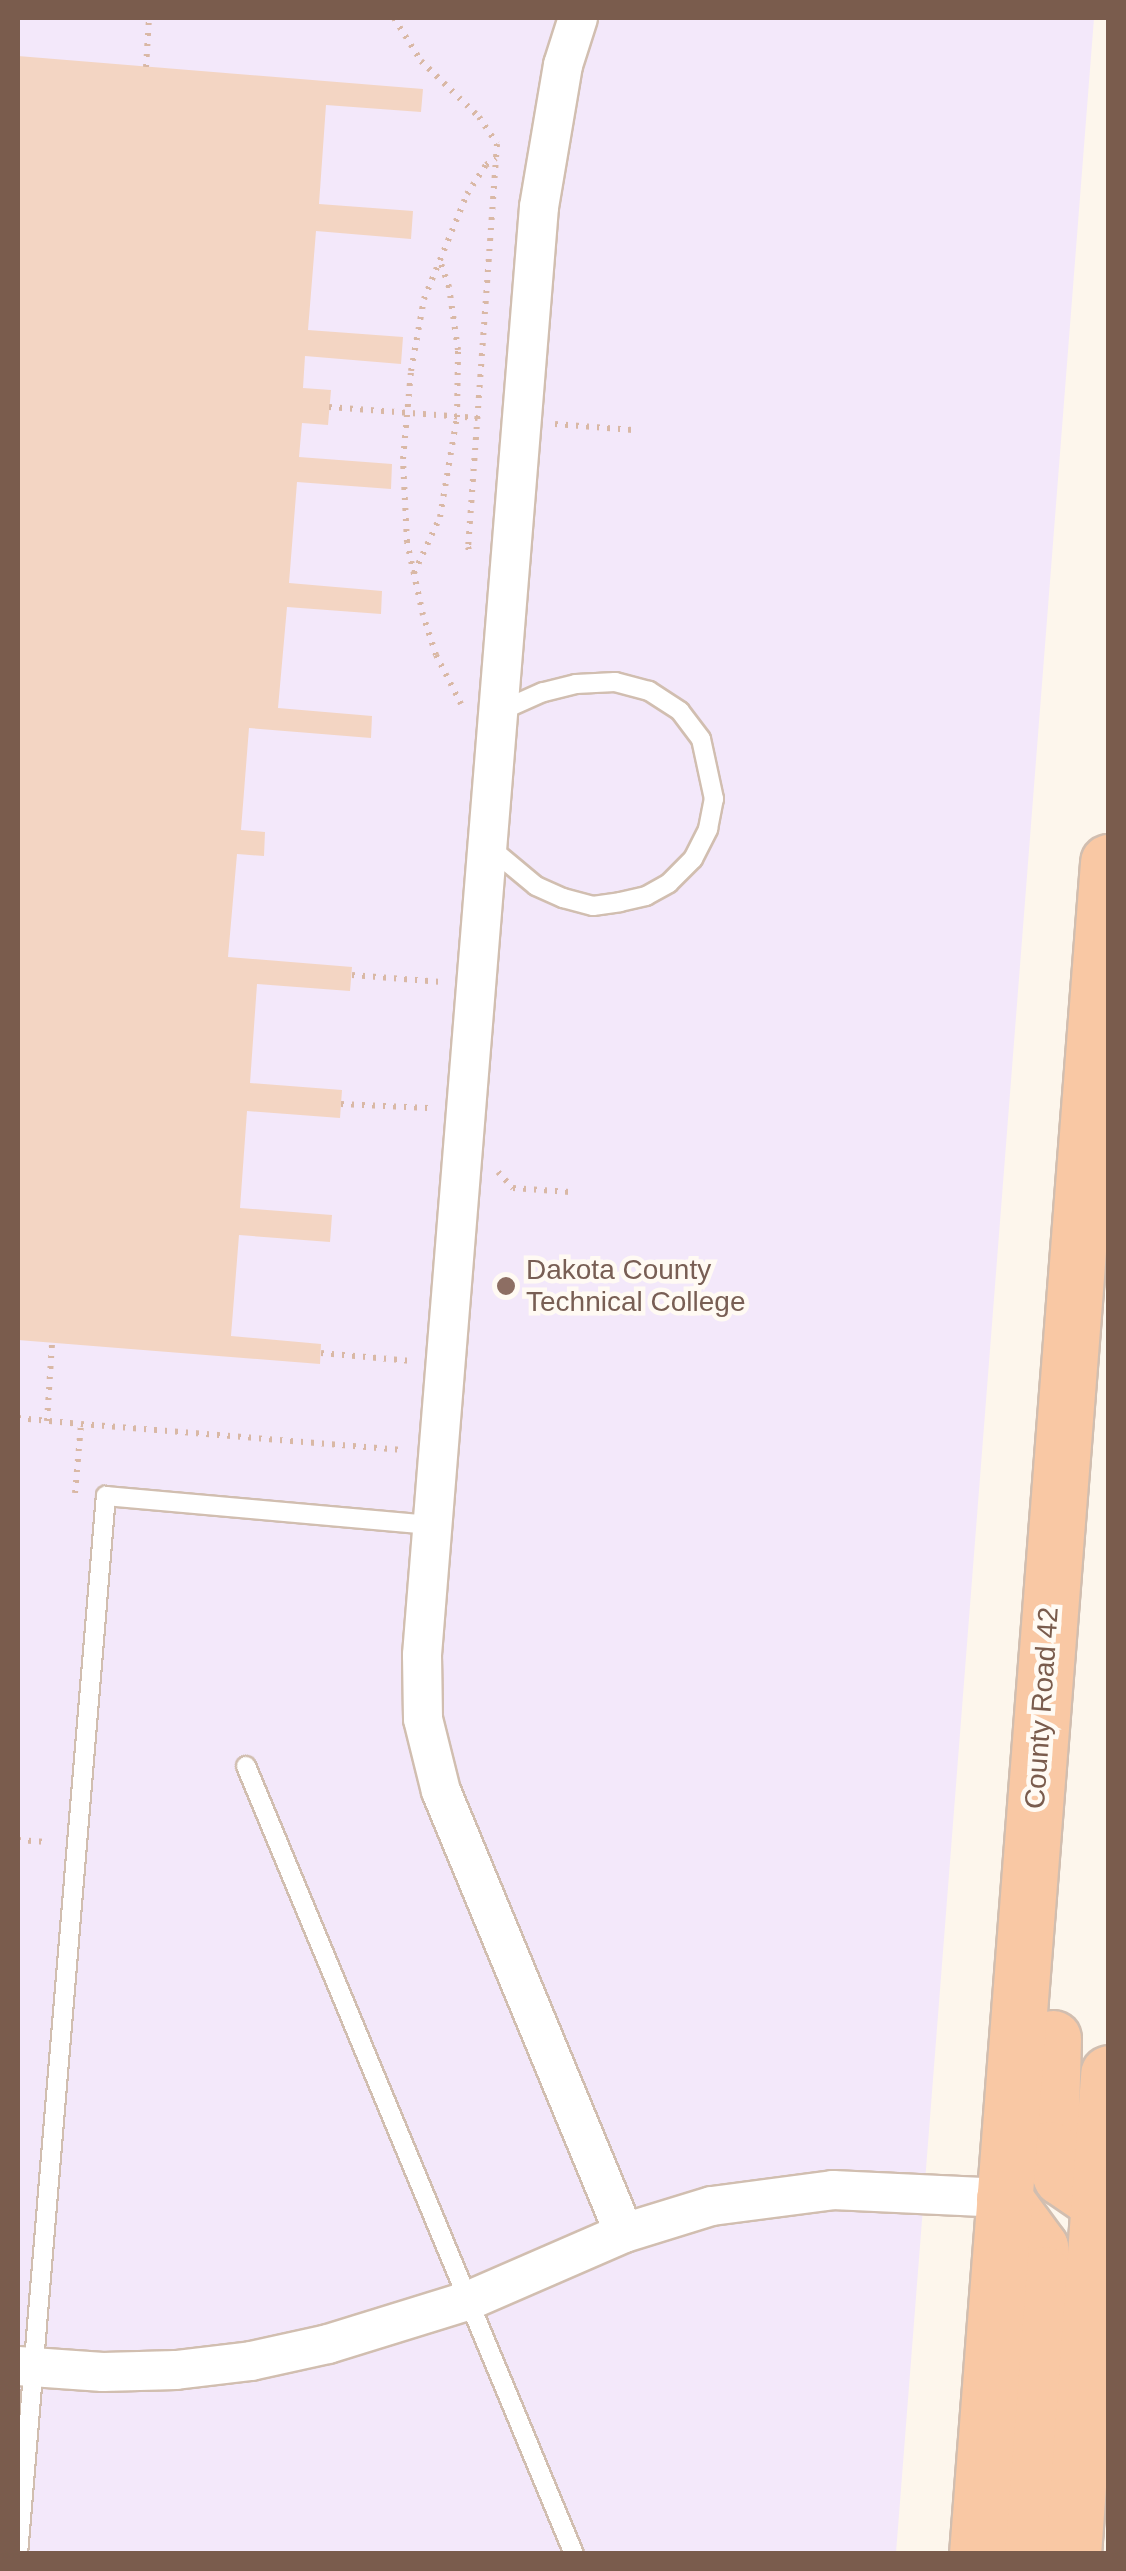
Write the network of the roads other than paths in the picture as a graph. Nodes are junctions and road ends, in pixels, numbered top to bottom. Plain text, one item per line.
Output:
1 (578, 18) edge
2 (484, 705) junction
3 (488, 846) junction
4 (1108, 862) edge
5 (1074, 1298) junction
6 (432, 1525) junction
7 (246, 1766) dead end
8 (1108, 2074) edge
9 (1004, 2198) junction
10 (1099, 2203) junction
11 (624, 2234) junction
12 (470, 2300) junction
13 (26, 2367) edge
14 (18, 2554) edge
15 (574, 2554) edge
16 (977, 2554) edge
17 (1022, 2554) edge
18 (1073, 2554) edge

1 - 2 street
2 - 3 street
2 - 3 lane
3 - 6 street
4 - 5 highway, County Road 42
5 - 9 highway, County Road 42
5 - 10 highway
6 - 11 street
6 - 13 lane
7 - 12 lane
8 - 10 highway
9 - 11 street
9 - 16 highway, County Road 42
9 - 17 highway
10 - 18 highway
11 - 12 street
12 - 13 street
12 - 15 lane
13 - 14 lane

